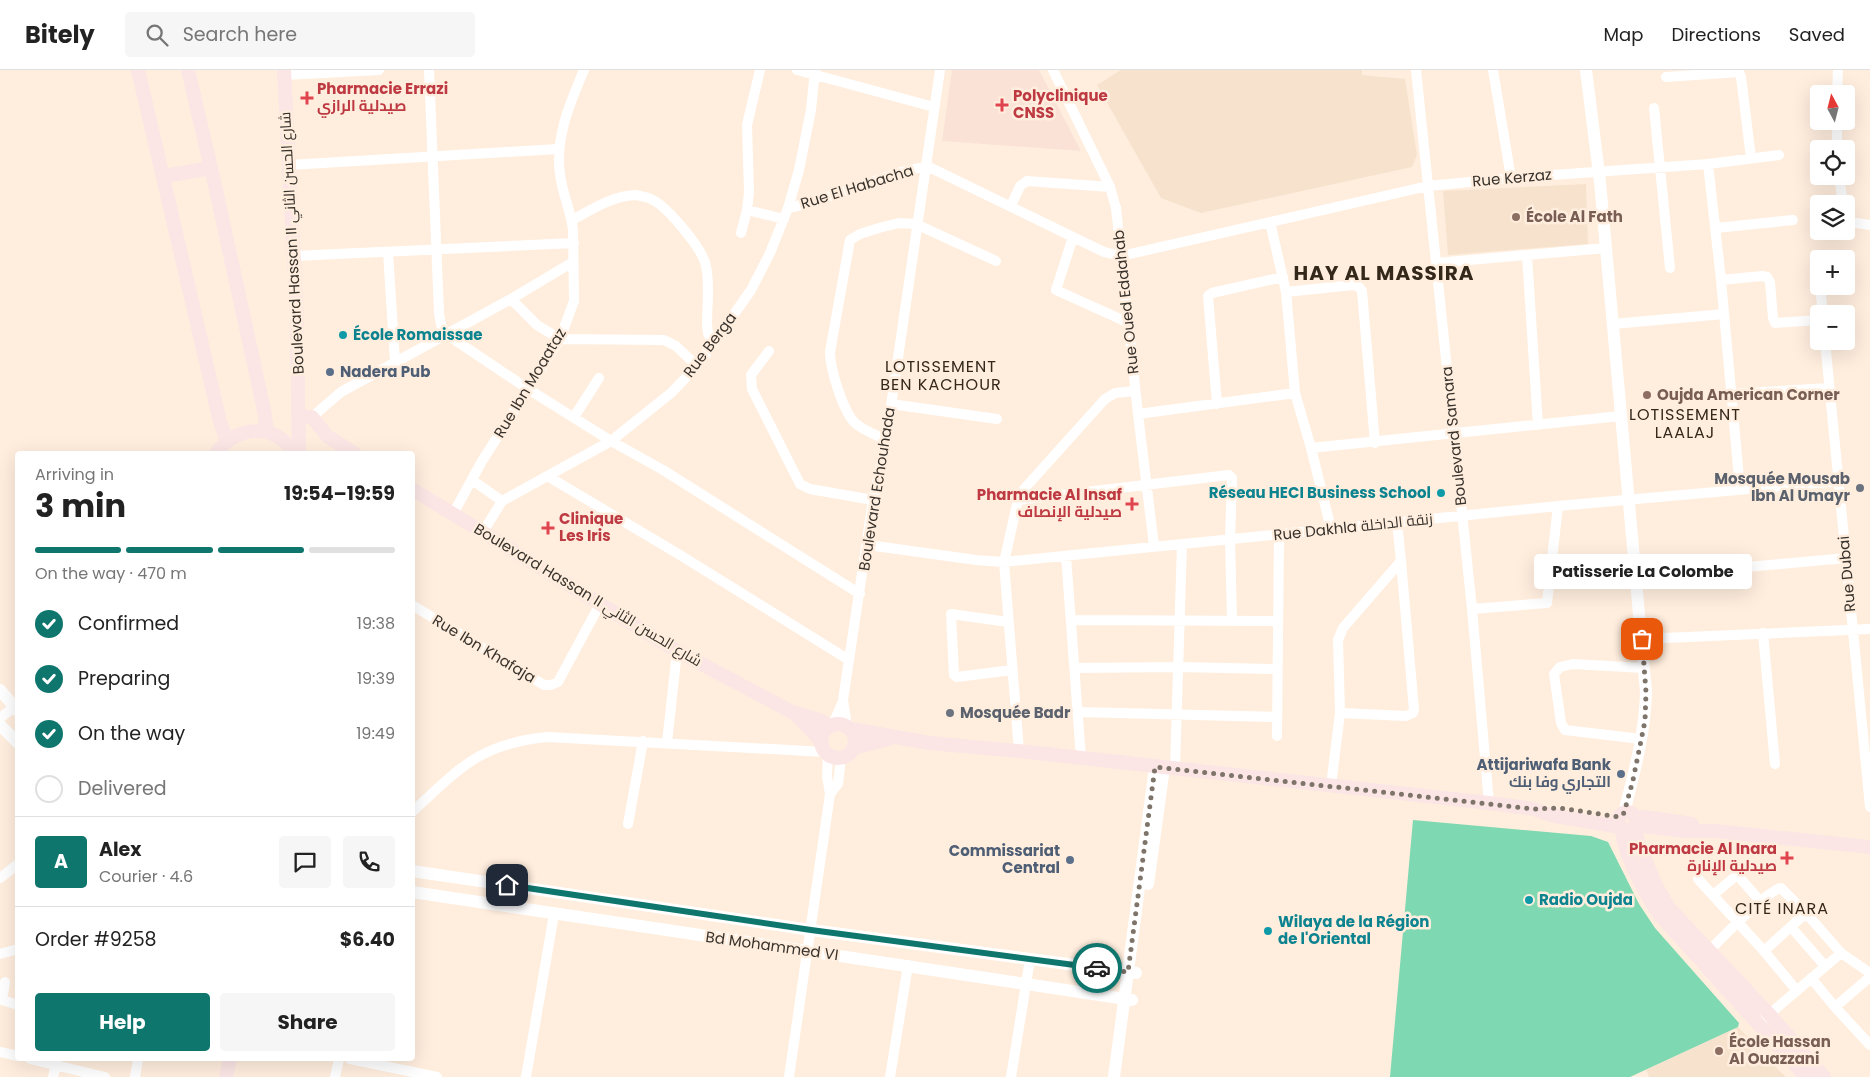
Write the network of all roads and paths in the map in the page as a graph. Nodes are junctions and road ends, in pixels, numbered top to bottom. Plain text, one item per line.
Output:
1 (138, 70) edge
2 (188, 70) edge
3 (378, 70) edge
4 (429, 70) edge
5 (584, 70) edge
6 (760, 70) edge
7 (797, 70) edge
8 (940, 70) edge
9 (1053, 70) edge
10 (1416, 70) edge
11 (1493, 70) edge
12 (1586, 70) edge
13 (1838, 70) edge
14 (284, 72) edge
15 (815, 73) edge
16 (1666, 78) dead end
17 (1837, 85) edge
18 (934, 107) junction
19 (1654, 108) dead end
20 (558, 149) junction
21 (1779, 155) dead end
22 (432, 158) junction
23 (1751, 158) junction
24 (1708, 164) junction
25 (289, 165) junction
26 (927, 166) junction
27 (1659, 167) junction
28 (211, 168) junction
29 (1599, 171) junction
30 (164, 176) junction
31 (1510, 178) junction
32 (1428, 186) junction
33 (1110, 187) junction
34 (1010, 206) junction
35 (788, 208) junction
36 (747, 210) junction
37 (784, 218) junction
38 (572, 220) junction
39 (1793, 220) dead end
40 (1270, 222) junction
41 (1855, 223) edge
42 (916, 224) junction
43 (1870, 225) edge
44 (1716, 228) junction
45 (741, 233) dead end
46 (1073, 237) junction
47 (574, 243) junction
48 (1606, 248) junction
49 (437, 250) junction
50 (388, 252) junction
51 (294, 256) junction
52 (1121, 256) junction
53 (1527, 256) junction
54 (996, 261) dead end
55 (573, 262) junction
56 (1436, 263) junction
57 (1670, 268) dead end
58 (1283, 277) junction
59 (1721, 280) junction
60 (1286, 292) junction
61 (511, 298) junction
62 (1724, 314) junction
63 (1810, 320) edge
64 (1129, 323) junction
65 (1613, 324) junction
66 (446, 334) junction
67 (560, 339) junction
68 (713, 344) junction
69 (1826, 350) edge
70 (769, 351) dead end
71 (395, 362) junction
72 (697, 366) junction
73 (599, 378) dead end
74 (1829, 388) junction
75 (528, 389) junction
76 (1135, 391) junction
77 (1295, 393) junction
78 (1731, 394) junction
79 (891, 404) junction
80 (1217, 404) junction
81 (1138, 414) junction
82 (1621, 416) junction
83 (306, 417) junction
84 (574, 417) junction
85 (997, 419) dead end
86 (1538, 424) junction
87 (267, 432) junction
88 (1454, 433) junction
89 (886, 440) junction
90 (227, 441) junction
91 (611, 441) junction
92 (1375, 443) junction
93 (1311, 448) junction
94 (219, 451) edge
95 (291, 451) edge
96 (300, 451) edge
97 (350, 451) edge
98 (549, 476) junction
99 (472, 480) junction
100 (1839, 481) junction
101 (1146, 484) junction
102 (1740, 489) junction
103 (415, 491) edge
104 (873, 500) junction
105 (1018, 500) junction
106 (1628, 500) junction
107 (502, 501) junction
108 (1558, 506) junction
109 (453, 514) junction
110 (1463, 516) junction
111 (1397, 522) junction
112 (1331, 529) junction
113 (483, 532) junction
114 (1279, 534) junction
115 (1230, 539) junction
116 (1182, 544) junction
117 (868, 545) junction
118 (1154, 546) junction
119 (1066, 556) junction
120 (1846, 558) junction
121 (1402, 561) junction
122 (1004, 562) junction
123 (1636, 577) junction
124 (860, 594) junction
125 (600, 604) junction
126 (415, 608) edge
127 (1472, 609) junction
128 (1072, 620) junction
129 (1180, 621) junction
130 (1232, 621) junction
131 (1277, 621) junction
132 (1008, 622) junction
133 (1870, 628) edge
134 (1852, 629) junction
135 (1763, 634) junction
136 (1642, 639) junction
137 (677, 651) junction
138 (849, 660) junction
139 (1178, 667) junction
140 (1075, 668) junction
141 (1644, 668) junction
142 (1012, 670) junction
143 (1277, 670) junction
144 (0, 690) edge
145 (15, 707) edge
146 (15, 709) edge
147 (792, 712) junction
148 (1079, 712) junction
149 (1340, 712) junction
150 (1177, 715) junction
151 (1277, 717) junction
152 (0, 718) edge
153 (0, 725) edge
154 (840, 726) junction
155 (1277, 736) dead end
156 (895, 738) junction
157 (1642, 739) junction
158 (15, 740) edge
159 (643, 741) junction
160 (667, 742) junction
161 (853, 748) junction
162 (827, 749) junction
163 (1019, 751) junction
164 (1082, 758) junction
165 (1774, 764) dead end
166 (1165, 768) junction
167 (1332, 786) junction
168 (1870, 796) edge
169 (1489, 803) junction
170 (1870, 807) edge
171 (415, 809) edge
172 (1628, 821) junction
173 (628, 824) dead end
174 (1870, 847) edge
175 (15, 866) edge
176 (415, 871) edge
177 (0, 878) edge
178 (1698, 878) dead end
179 (415, 892) edge
180 (1713, 895) junction
181 (1761, 902) junction
182 (1806, 912) junction
183 (554, 914) junction
184 (1738, 923) junction
185 (1791, 927) junction
186 (811, 930) junction
187 (15, 950) edge
188 (1708, 951) junction
189 (1764, 951) junction
190 (808, 952) junction
191 (1841, 953) junction
192 (0, 954) edge
193 (1030, 959) junction
194 (908, 965) junction
195 (1825, 966) junction
196 (1132, 973) junction
197 (1870, 973) edge
198 (1870, 977) edge
199 (1811, 978) junction
200 (5, 982) dead end
201 (1027, 983) junction
202 (1797, 991) junction
203 (1128, 999) junction
204 (15, 1004) edge
205 (1835, 1007) junction
206 (1764, 1019) junction
207 (1870, 1045) edge
208 (0, 1052) edge
209 (15, 1055) edge
210 (138, 1061) edge
211 (230, 1061) edge
212 (339, 1061) edge
213 (359, 1061) edge
214 (57, 1062) edge
215 (425, 1076) edge
216 (53, 1077) edge
217 (105, 1077) edge
218 (135, 1077) edge
219 (226, 1077) edge
220 (335, 1077) edge
221 (437, 1077) edge
222 (526, 1077) edge
223 (789, 1077) edge
224 (890, 1077) edge
225 (1011, 1077) edge
226 (1114, 1077) edge
227 (1121, 1077) edge
228 (1806, 1077) edge
229 (1824, 1077) edge

1 - 30 main road
2 - 28 main road
3 - 14 street
4 - 22 street
5 - 20 street, Rue Ibn Moaataz
6 - 36 street
7 - 15 street
8 - 18 street, Boulevard Echouhada
9 - 33 street, Rue Oued Eddahab
10 - 32 street, Boulevard Samara
11 - 31 street
12 - 29 street
13 - 17 street
14 - 25 main road, Boulevard Hassan II شارع الحسن الثاني
15 - 18 street
15 - 35 street, Rue Berga
16 - 23 street
18 - 26 street, Boulevard Echouhada
19 - 27 street
20 - 22 street
20 - 38 street, Rue Ibn Moaataz
21 - 23 street, Rue Kerzaz
22 - 25 street
22 - 49 street
23 - 24 street, Rue Kerzaz
24 - 27 street, Rue Kerzaz
24 - 44 street
25 - 51 main road, Boulevard Hassan II شارع الحسن الثاني
26 - 34 street
26 - 35 street, Rue El Habacha
26 - 42 street, Boulevard Echouhada
27 - 29 street, Rue Kerzaz
27 - 57 street
28 - 30 main road
28 - 87 main road
29 - 31 street, Rue Kerzaz
29 - 48 street
30 - 90 main road
31 - 32 street, Rue Kerzaz
32 - 40 street, Rue Kerzaz
32 - 56 street, Boulevard Samara
33 - 34 street
33 - 52 street, Rue Oued Eddahab
34 - 46 street
35 - 37 street, Rue Berga
36 - 37 street
36 - 45 street
37 - 68 street, Rue Berga
38 - 47 street, Rue Ibn Moaataz
38 - 68 street
39 - 44 street
40 - 52 street, Rue Kerzaz
40 - 58 street
41 - 43 street
42 - 54 street
42 - 79 street, Boulevard Echouhada
42 - 89 street
44 - 59 street
46 - 52 street
46 - 64 street
47 - 49 street
47 - 55 street, Rue Ibn Moaataz
48 - 53 street
48 - 65 street
49 - 50 street
49 - 66 street
50 - 51 street
50 - 71 street
51 - 83 main road, Boulevard Hassan II شارع الحسن الثاني
52 - 64 street, Rue Oued Eddahab
53 - 56 street
53 - 86 street
55 - 61 street
55 - 67 street, Rue Ibn Moaataz
56 - 88 street, Boulevard Samara
58 - 60 street
58 - 80 street
59 - 62 street
59 - 63 street
60 - 77 street
60 - 92 street
61 - 66 street
61 - 67 street
62 - 65 street
62 - 78 street
64 - 76 street, Rue Oued Eddahab
65 - 82 street
66 - 71 street
66 - 75 street
67 - 72 street
67 - 75 street, Rue Ibn Moaataz
68 - 72 street, Rue Berga
69 - 74 street, Rue Dubai
70 - 104 street
71 - 83 street
72 - 91 street, Rue Berga
73 - 84 street
74 - 78 street
74 - 100 street, Rue Dubai
75 - 84 street
75 - 99 street, Rue Ibn Moaataz
76 - 81 street, Rue Oued Eddahab
76 - 105 street
77 - 80 street
77 - 93 street
78 - 102 street
79 - 85 street
79 - 89 street, Boulevard Echouhada
80 - 81 street
81 - 101 street, Rue Oued Eddahab
82 - 86 street
82 - 106 street
83 - 96 main road, Boulevard Hassan II شارع الحسن الثاني
83 - 97 main road
84 - 91 street
86 - 88 street
87 - 90 main road
87 - 95 main road
88 - 92 street
88 - 110 street, Boulevard Samara
89 - 104 street, Boulevard Echouhada
90 - 94 main road
91 - 98 street, Rue Berga
91 - 124 street
92 - 93 street
93 - 112 street
98 - 107 street, Rue Berga
98 - 138 street
99 - 107 street
99 - 109 street, Rue Ibn Moaataz
100 - 102 street, Rue Dakhla زنقة الداخلة
100 - 120 street, Rue Dubai
101 - 105 street
101 - 115 street
101 - 118 street, Rue Oued Eddahab
102 - 106 street, Rue Dakhla زنقة الداخلة
103 - 109 main road, Boulevard Hassan II شارع الحسن الثاني
104 - 117 street, Boulevard Echouhada
105 - 122 street
106 - 108 street, Rue Dakhla زنقة الداخلة
106 - 123 street
107 - 113 street
108 - 110 street, Rue Dakhla زنقة الداخلة
108 - 127 street
109 - 113 main road, Boulevard Hassan II شارع الحسن الثاني
110 - 111 street, Rue Dakhla زنقة الداخلة
110 - 127 street, Boulevard Samara
111 - 112 street, Rue Dakhla زنقة الداخلة
111 - 121 street
112 - 114 street, Rue Dakhla زنقة الداخلة
113 - 125 main road, Boulevard Hassan II شارع الحسن الثاني
114 - 115 street, Rue Dakhla زنقة الداخلة
114 - 131 street
115 - 116 street, Rue Dakhla زنقة الداخلة
115 - 130 street
116 - 118 street, Rue Dakhla زنقة الداخلة
116 - 129 street
117 - 122 street, Rue Dakhla زنقة الداخلة
117 - 124 street, Boulevard Echouhada
118 - 119 street, Rue Dakhla زنقة الداخلة
119 - 122 street, Rue Dakhla زنقة الداخلة
119 - 128 street
120 - 123 street
120 - 134 street, Rue Dubai
121 - 149 street
121 - 149 street
122 - 132 street
123 - 136 street
124 - 138 street, Boulevard Echouhada
125 - 126 street, Rue Ibn Khafaja
125 - 137 main road, Boulevard Hassan II شارع الحسن الثاني
127 - 169 street, Boulevard Samara
128 - 129 street
128 - 140 street
129 - 130 street
129 - 139 street
130 - 131 street
131 - 143 street
132 - 142 street
132 - 142 street
133 - 134 street
134 - 135 street
134 - 168 street, Rue Dubai
135 - 136 street
135 - 165 street
136 - 141 street
137 - 147 main road, Boulevard Hassan II شارع الحسن الثاني
137 - 160 street
138 - 154 street, Boulevard Echouhada
139 - 140 street
139 - 143 street
139 - 150 street
140 - 148 street
141 - 157 street
141 - 157 street
142 - 163 street
143 - 151 street
144 - 145 street
146 - 152 street
147 - 154 main road, Boulevard Hassan II شارع الحسن الثاني
147 - 162 main road, Boulevard Hassan II شارع الحسن الثاني
148 - 150 street
148 - 164 street
149 - 167 street
150 - 151 street
150 - 166 street
151 - 155 street
153 - 158 street
154 - 156 main road, Boulevard Hassan II شارع الحسن الثاني
154 - 161 main road
154 - 162 main road
156 - 161 main road, Boulevard Hassan II شارع الحسن الثاني
156 - 163 main road, Boulevard Hassan II شارع الحسن الثاني
157 - 172 street
159 - 160 street
159 - 171 street
159 - 173 street
160 - 162 street
161 - 162 main road
162 - 186 street
163 - 164 main road, Boulevard Hassan II شارع الحسن الثاني
164 - 166 main road, Boulevard Hassan II شارع الحسن الثاني
166 - 167 main road, Boulevard Hassan II شارع الحسن الثاني
166 - 196 street
167 - 169 main road, Boulevard Hassan II شارع الحسن الثاني
168 - 170 street, Rue Dubai
169 - 172 main road, Boulevard Hassan II شارع الحسن الثاني
172 - 174 main road, Boulevard Hassan II شارع الحسن الثاني
172 - 188 main road
172 - 206 main road
175 - 177 street
176 - 186 street, Bd Mohammed VI
178 - 180 street
179 - 183 street, Bd Mohammed VI
180 - 181 street
180 - 184 street
181 - 182 street
181 - 184 street
182 - 185 street
182 - 191 street
183 - 190 street, Bd Mohammed VI
183 - 222 street
184 - 188 street
184 - 189 street
185 - 189 street
185 - 195 street
186 - 190 street
186 - 193 street, Bd Mohammed VI
187 - 192 street
188 - 206 main road
189 - 202 street
190 - 194 street, Bd Mohammed VI
190 - 223 street
191 - 195 street
191 - 197 street
193 - 196 street, Bd Mohammed VI
193 - 201 street
194 - 201 street, Bd Mohammed VI
194 - 224 street
195 - 199 street
196 - 203 street
198 - 205 street
199 - 202 street
199 - 205 street
200 - 204 street
201 - 203 street, Bd Mohammed VI
201 - 225 street
202 - 206 street
203 - 226 street
203 - 227 street
205 - 207 street
206 - 228 main road
206 - 229 main road
208 - 209 street
210 - 218 street
211 - 219 main road
212 - 220 street
213 - 215 street
214 - 216 street
214 - 217 street
215 - 221 street

